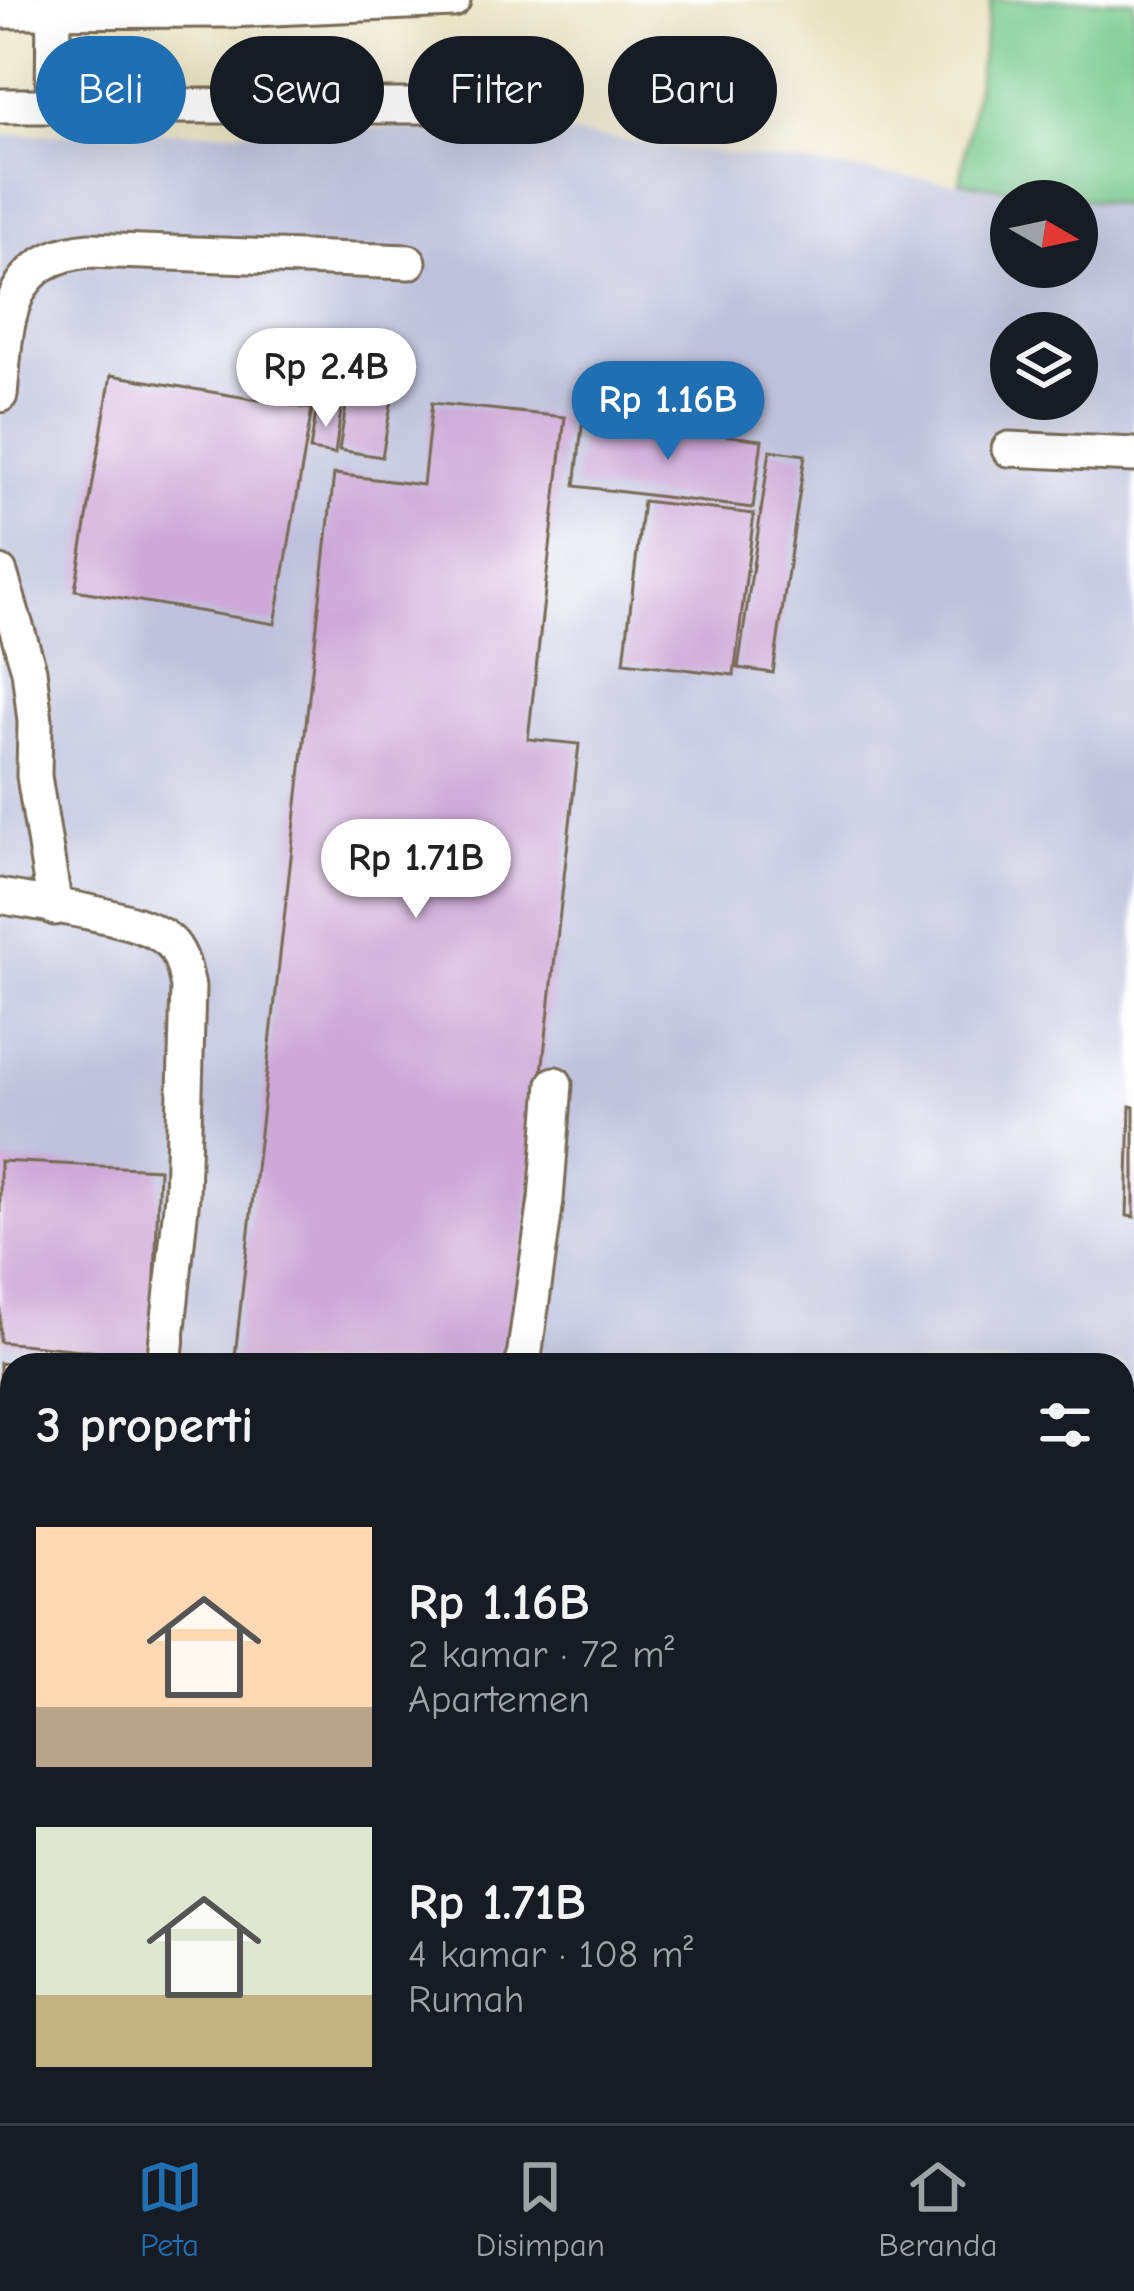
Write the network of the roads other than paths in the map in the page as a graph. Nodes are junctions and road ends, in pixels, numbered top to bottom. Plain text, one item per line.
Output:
1 (453, 0) edge
2 (396, 2) edge
3 (230, 5) edge
4 (54, 6) edge
5 (0, 11) edge
6 (54, 36) edge
7 (0, 106) edge
8 (36, 106) edge
9 (186, 106) edge
10 (408, 106) edge
11 (409, 262) dead end
12 (0, 395) edge
13 (1010, 449) dead end
14 (1134, 454) edge
15 (0, 574) edge
16 (0, 896) edge
17 (55, 908) junction
18 (555, 1084) dead end
19 (165, 1353) edge
20 (526, 1353) edge

1 - 2 street
2 - 3 street
3 - 4 street
4 - 5 street
4 - 6 street
7 - 8 street
9 - 10 street
11 - 12 street
13 - 14 street
15 - 17 street
16 - 17 street
17 - 19 street
18 - 20 street

